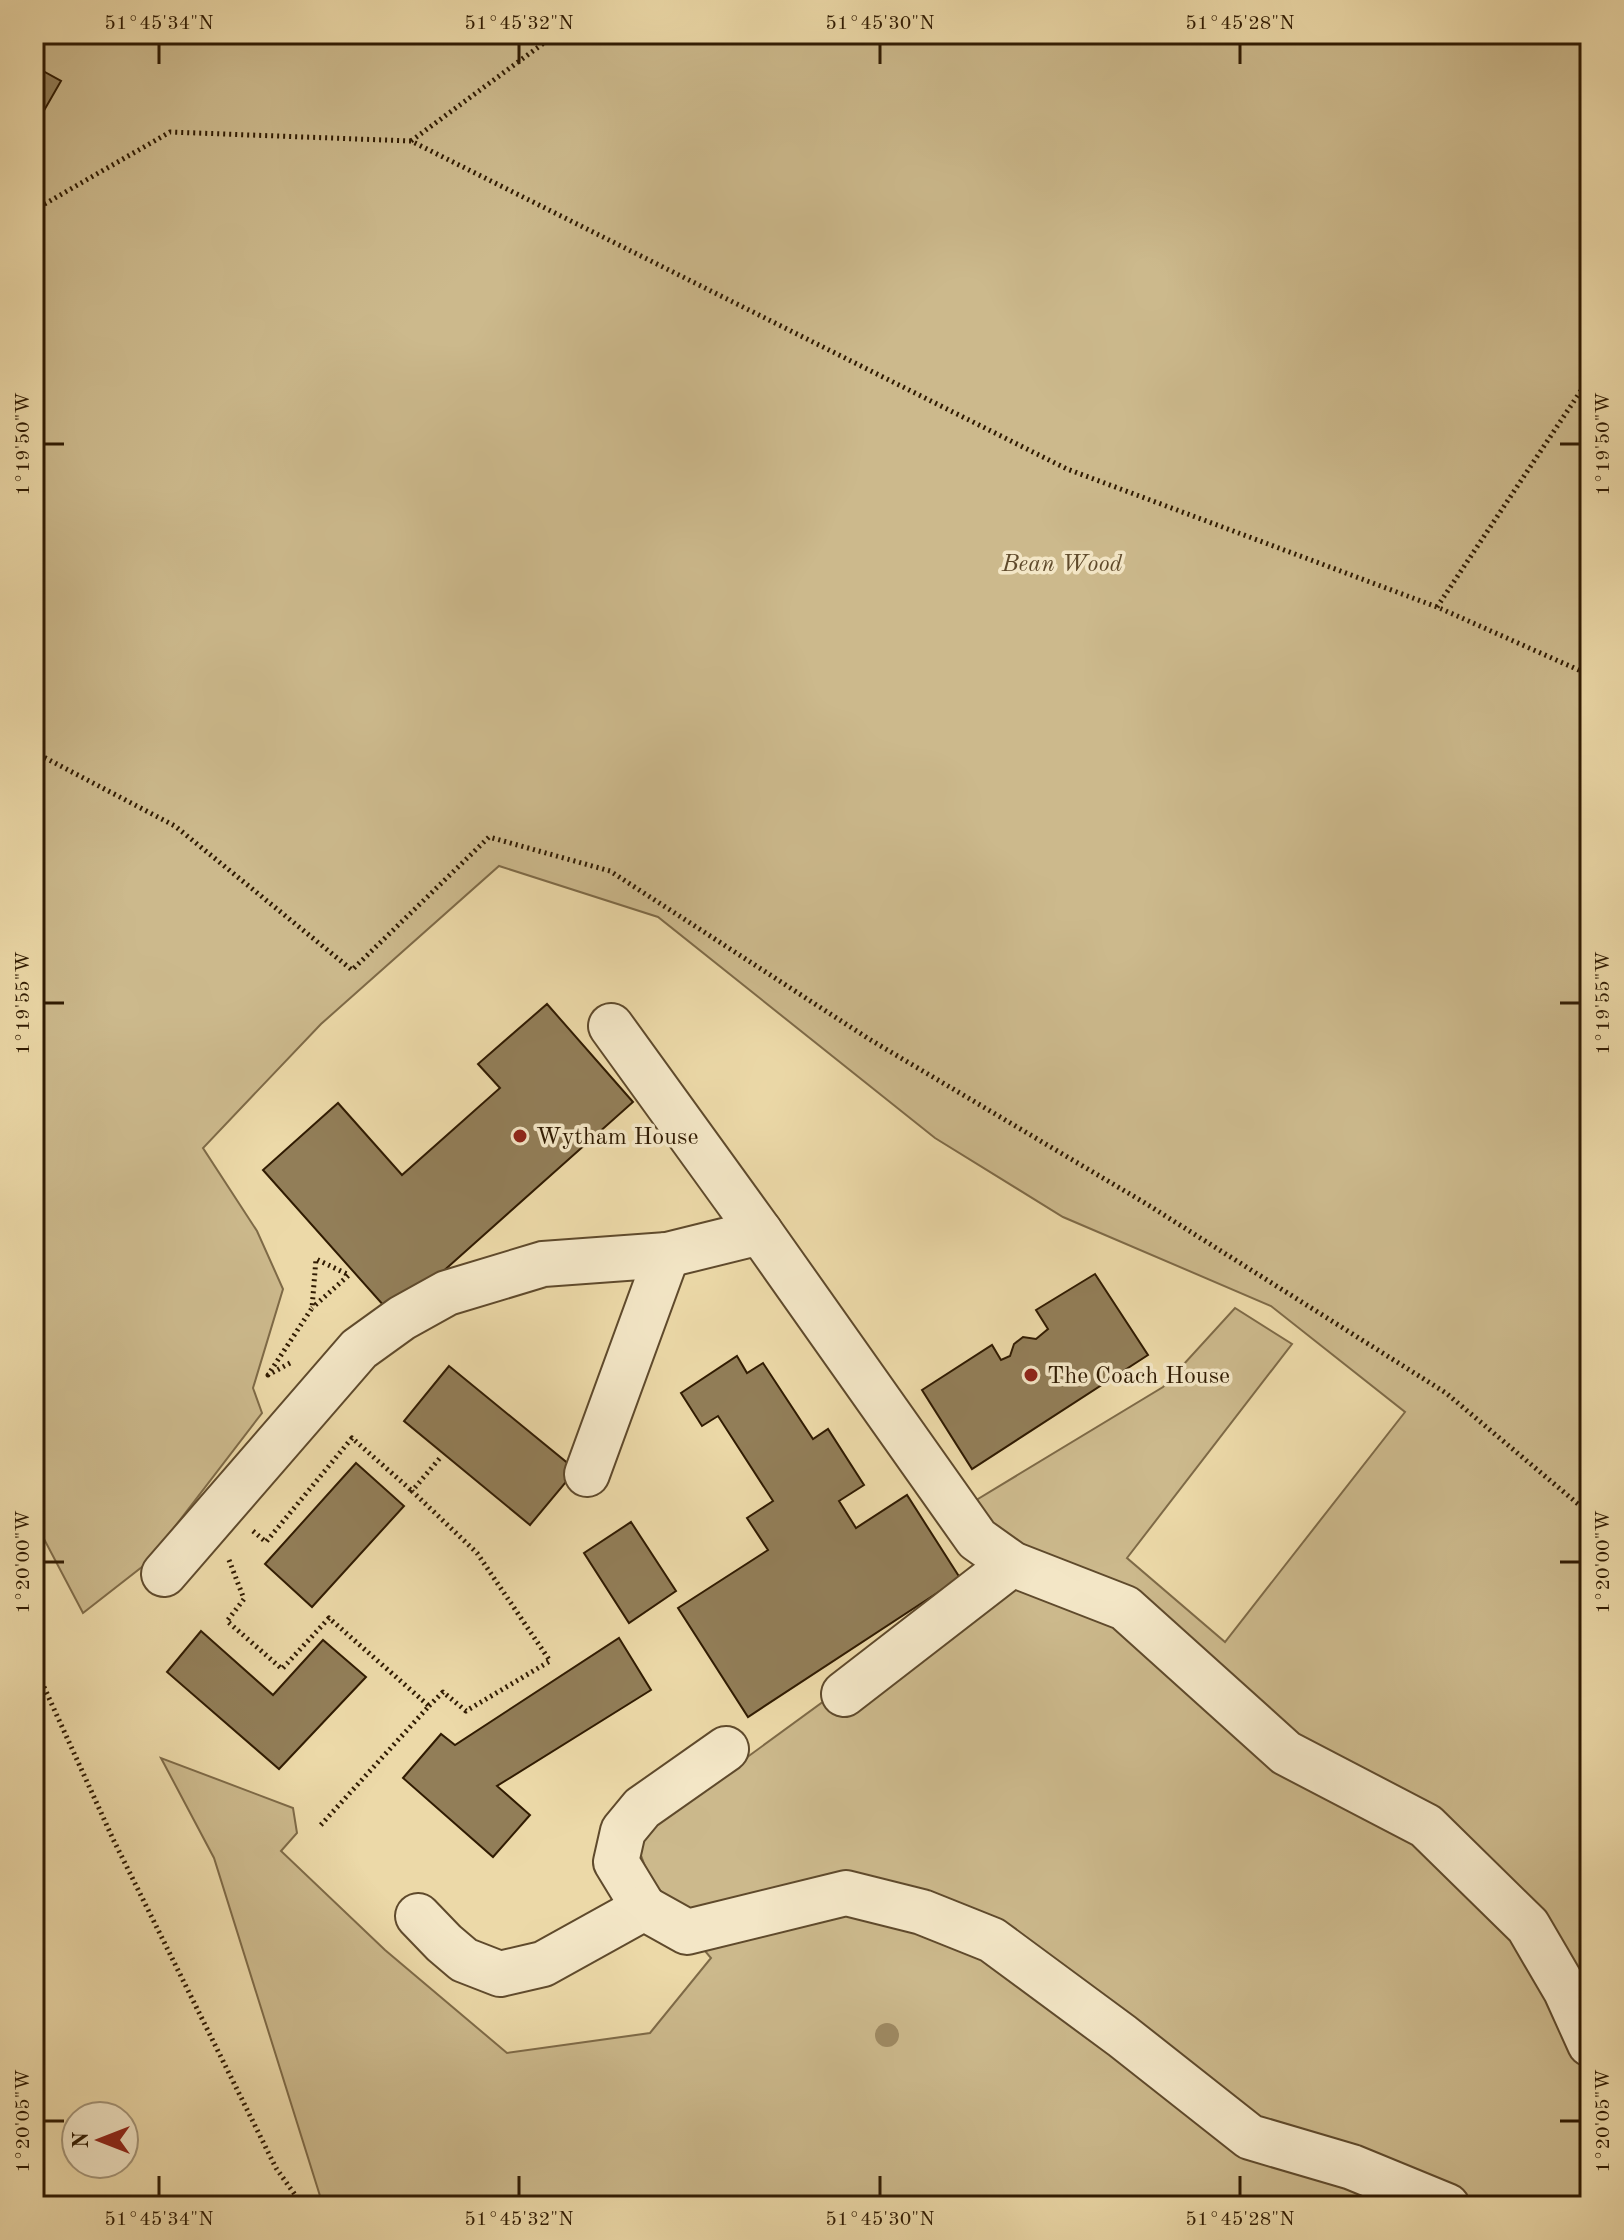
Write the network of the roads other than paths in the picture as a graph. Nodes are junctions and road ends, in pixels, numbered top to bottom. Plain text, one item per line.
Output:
1 (611, 1026) dead end
2 (760, 1232) junction
3 (667, 1255) junction
4 (587, 1474) dead end
5 (1012, 1564) junction
6 (164, 1574) dead end
7 (844, 1694) dead end
8 (726, 1749) dead end
9 (644, 1908) junction
10 (418, 1916) dead end
11 (1590, 2044) edge
12 (1447, 2206) edge

1 - 2 lane
2 - 3 lane
2 - 5 lane
3 - 4 lane
3 - 6 lane
5 - 7 lane
5 - 11 lane
8 - 9 lane
9 - 10 lane
9 - 12 lane

